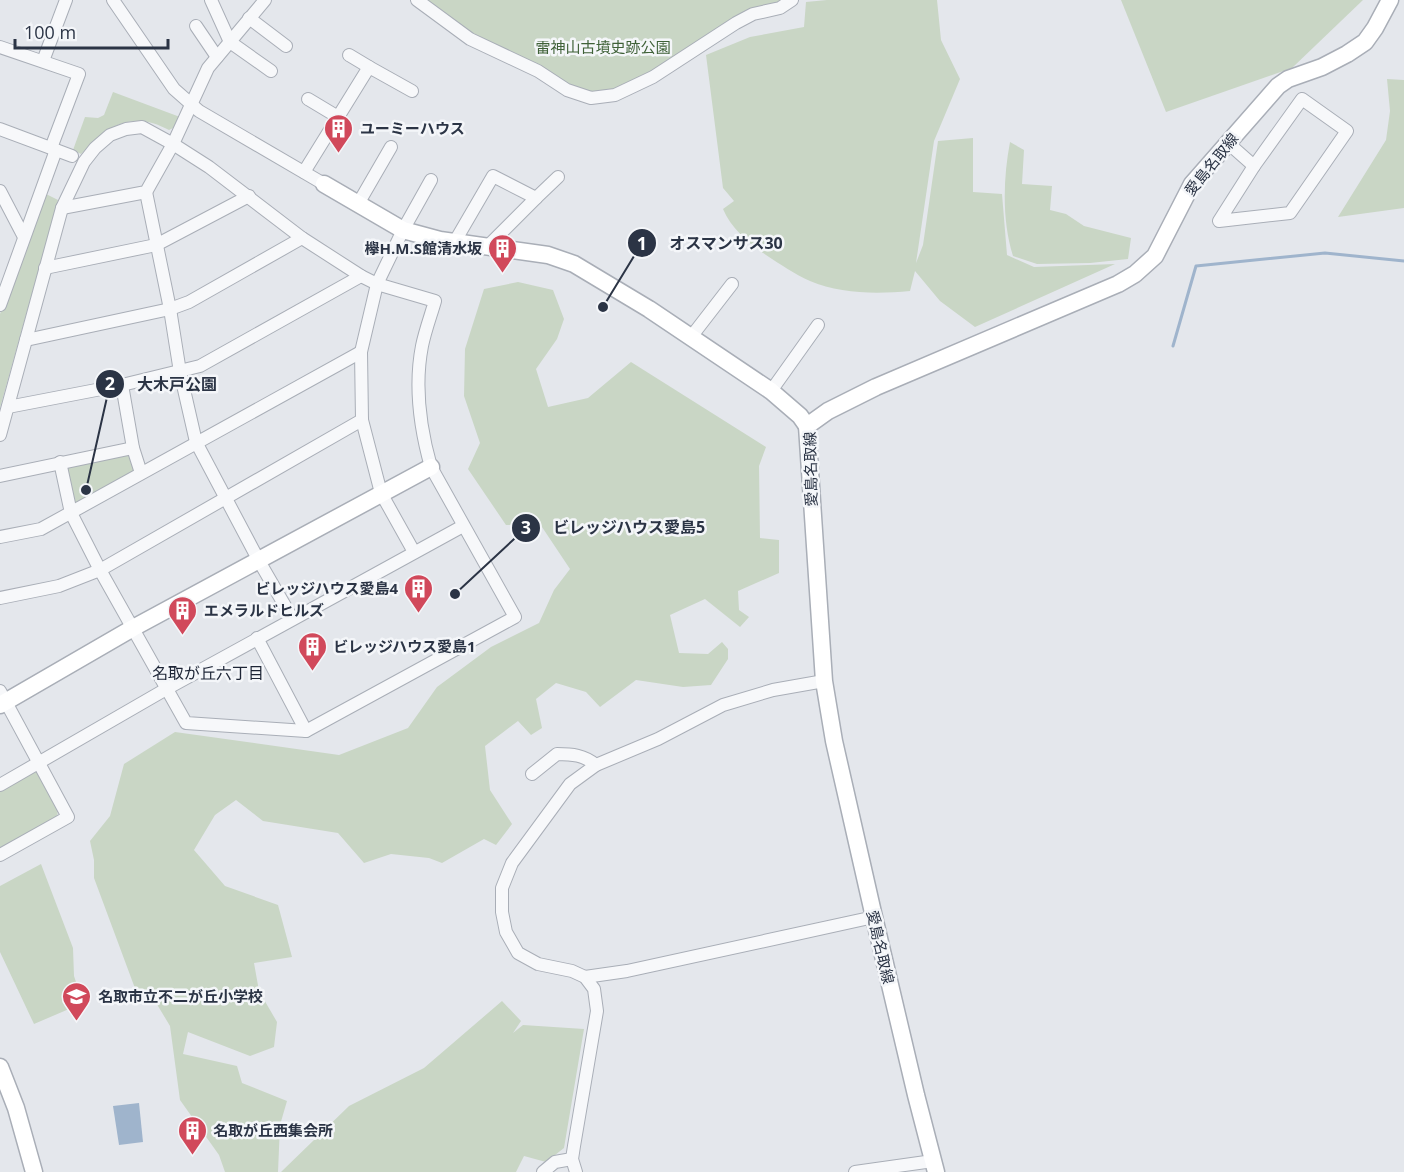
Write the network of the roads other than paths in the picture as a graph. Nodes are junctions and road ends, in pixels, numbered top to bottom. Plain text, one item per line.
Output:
1 (66, 0) edge
2 (113, 0) edge
3 (211, 0) edge
4 (265, 0) edge
5 (417, 0) edge
6 (792, 0) edge
7 (1390, 0) edge
8 (249, 18) junction
9 (196, 26) dead end
10 (230, 42) junction
11 (286, 46) dead end
12 (0, 47) edge
13 (349, 55) dead end
14 (217, 57) junction
15 (43, 61) junction
16 (369, 67) junction
17 (271, 71) dead end
18 (412, 92) dead end
19 (308, 99) dead end
20 (192, 105) junction
21 (338, 117) junction
22 (0, 129) edge
23 (1228, 143) junction
24 (173, 144) junction
25 (391, 147) dead end
26 (54, 149) junction
27 (72, 156) dead end
28 (1254, 166) junction
29 (304, 172) junction
30 (558, 177) dead end
31 (431, 180) dead end
32 (324, 184) joint
33 (0, 191) edge
34 (146, 192) junction
35 (249, 196) junction
36 (536, 198) junction
37 (358, 204) junction
38 (63, 208) junction
39 (403, 230) junction
40 (24, 237) junction
41 (302, 238) junction
42 (454, 243) junction
43 (156, 245) junction
44 (486, 248) junction
45 (45, 268) junction
46 (361, 276) junction
47 (376, 284) junction
48 (732, 284) dead end
49 (1, 297) edge
50 (170, 309) junction
51 (818, 325) dead end
52 (691, 337) junction
53 (26, 340) junction
54 (361, 352) junction
55 (180, 372) junction
56 (122, 385) junction
57 (771, 391) junction
58 (8, 407) junction
59 (362, 420) junction
60 (807, 426) junction
61 (0, 435) edge
62 (196, 442) junction
63 (133, 448) junction
64 (60, 462) junction
65 (432, 467) junction
66 (141, 473) junction
67 (0, 476) edge
68 (381, 493) junction
69 (226, 497) junction
70 (71, 513) junction
71 (463, 526) junction
72 (0, 537) edge
73 (414, 552) junction
74 (259, 561) junction
75 (100, 570) junction
76 (0, 598) edge
77 (292, 618) junction
78 (133, 628) junction
79 (256, 638) junction
80 (824, 681) junction
81 (168, 688) junction
82 (2, 699) edge
83 (306, 731) junction
84 (39, 764) junction
85 (596, 765) junction
86 (532, 774) dead end
87 (0, 785) edge
88 (0, 855) edge
89 (873, 917) junction
90 (585, 977) junction
91 (0, 1067) edge
92 (572, 1159) junction
93 (935, 1167) edge
94 (34, 1172) edge
95 (543, 1172) edge
96 (576, 1172) edge
97 (855, 1172) edge

1 - 15 street
2 - 20 street
3 - 10 street
4 - 8 street
5 - 6 street
7 - 23 main road, 愛島名取線
8 - 10 street
8 - 11 street
9 - 14 street
10 - 14 street
10 - 17 street
12 - 15 street
13 - 16 street
14 - 20 street
15 - 26 street
16 - 18 street
16 - 21 street
19 - 21 street
20 - 24 street
20 - 29 street
21 - 29 street
22 - 26 street
23 - 28 street
23 - 60 main road, 愛島名取線
24 - 34 street
24 - 35 street
24 - 38 street
25 - 37 street
26 - 27 street
26 - 40 street
28 - 28 street
29 - 32 street
30 - 36 street
31 - 39 street
32 - 37 main road
33 - 40 street
34 - 38 street
34 - 43 street
35 - 41 street
35 - 43 street
36 - 42 street
36 - 44 street
37 - 39 main road
38 - 45 street
39 - 42 main road
39 - 47 street
40 - 49 street
41 - 46 street
41 - 50 street
42 - 44 main road
43 - 45 street
43 - 50 street
44 - 52 main road
45 - 53 street
46 - 47 street
46 - 55 street
47 - 54 street
47 - 65 street
48 - 52 street
50 - 53 street
50 - 55 street
51 - 57 street
52 - 57 main road
53 - 58 street
54 - 59 street
54 - 62 street
55 - 56 street
55 - 62 street
56 - 58 street
56 - 63 street
57 - 60 main road
58 - 61 street
59 - 68 street
59 - 69 street
60 - 80 main road, 愛島名取線
62 - 66 street
62 - 69 street
63 - 64 street
63 - 66 street
64 - 67 street
64 - 70 street
65 - 68 main road
65 - 71 street
66 - 70 street
68 - 73 street
68 - 74 main road
69 - 74 street
69 - 75 street
70 - 72 street
70 - 75 street
71 - 73 street
71 - 83 street
73 - 77 street
74 - 77 street
74 - 78 main road
75 - 76 street
75 - 78 street
77 - 79 street
78 - 81 street
78 - 82 main road
79 - 81 street
79 - 83 street
80 - 85 street
80 - 89 main road, 愛島名取線
81 - 83 street
81 - 84 street
82 - 84 street
84 - 87 street
84 - 88 street
85 - 86 street
85 - 90 street
89 - 90 street
89 - 93 main road, 愛島名取線
90 - 92 street
91 - 94 main road
92 - 95 street
92 - 96 street
93 - 97 street

